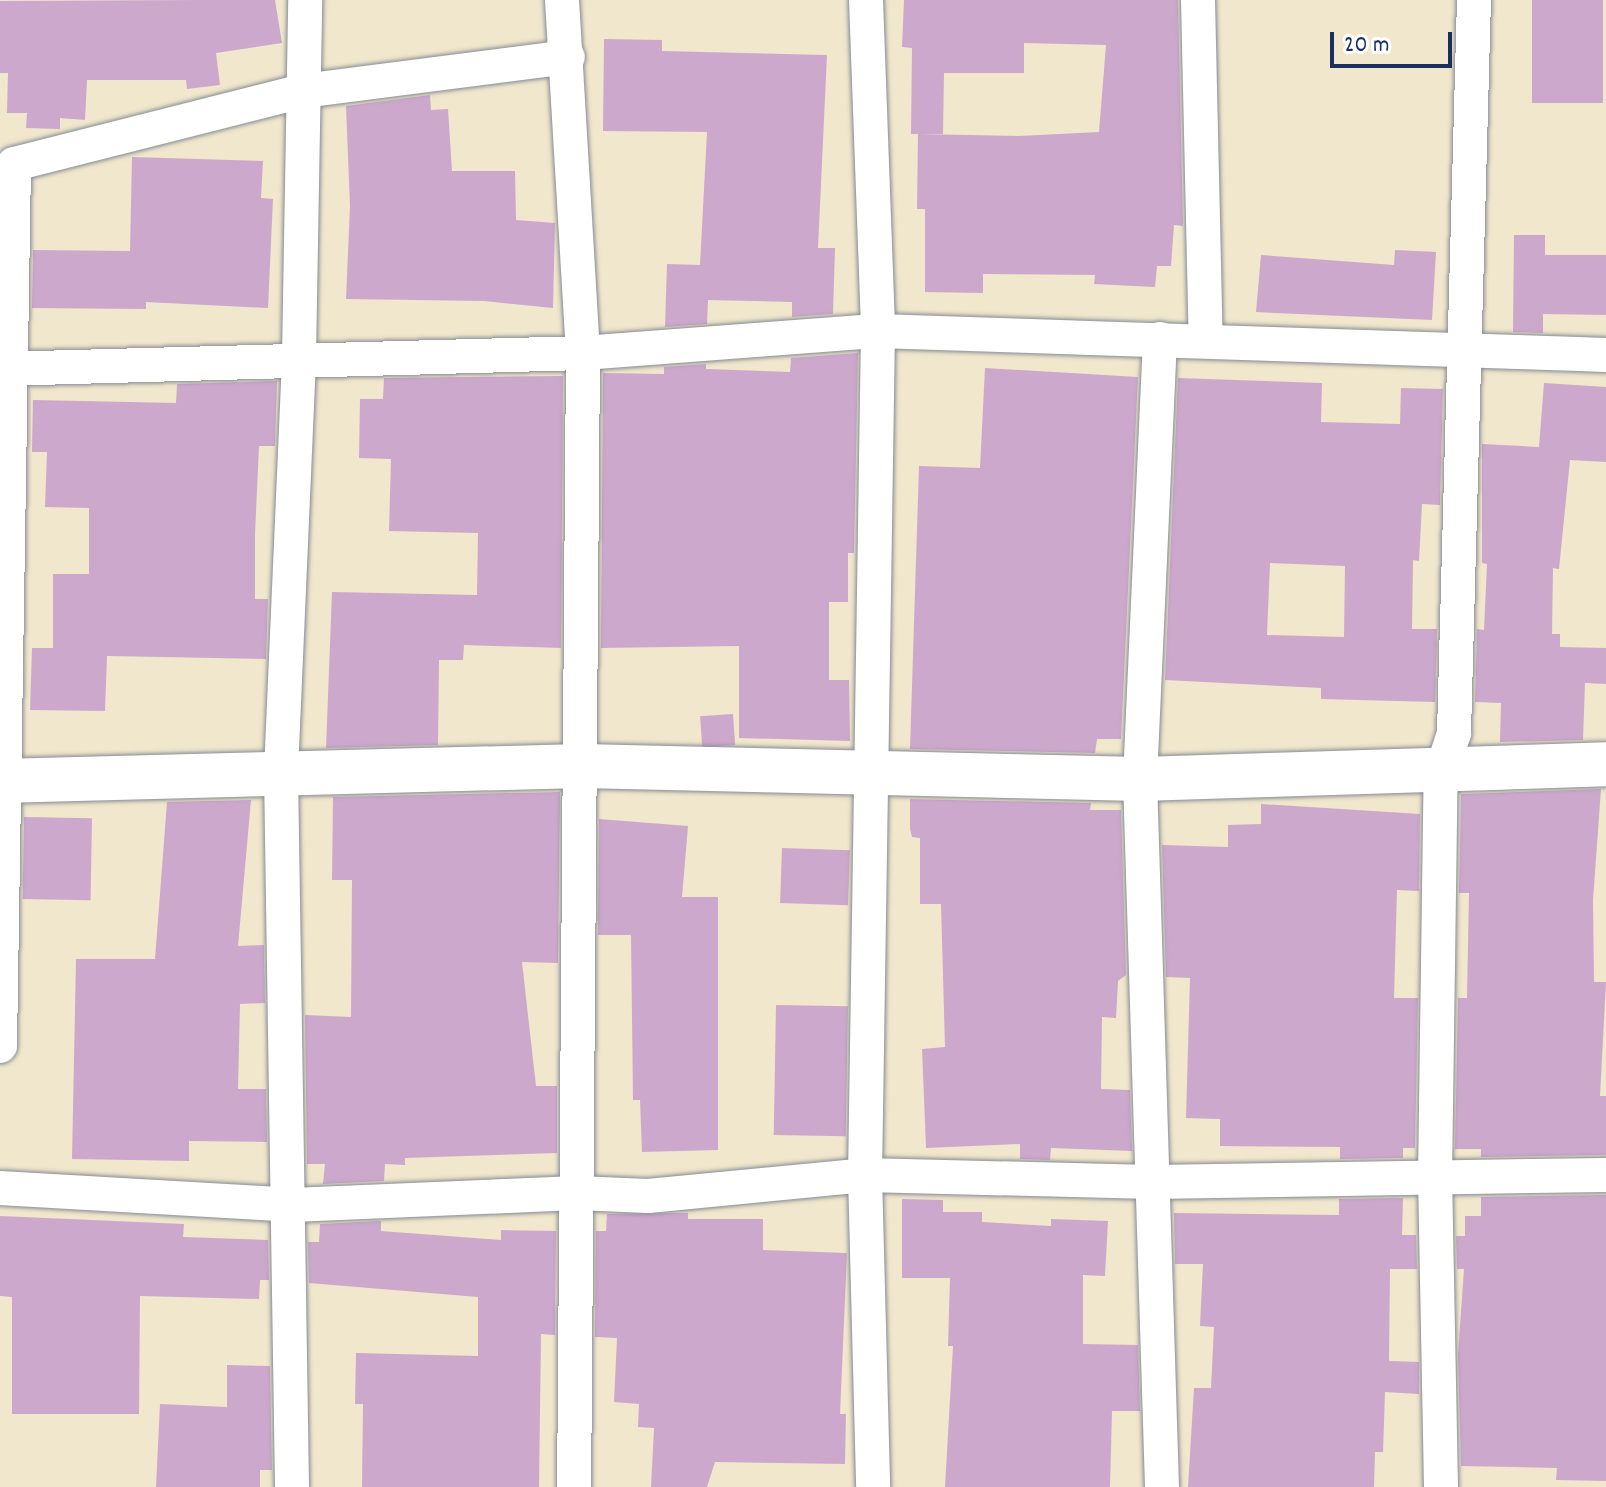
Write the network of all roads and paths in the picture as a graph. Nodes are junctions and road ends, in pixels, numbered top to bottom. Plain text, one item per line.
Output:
1 (305, 0) edge
2 (562, 0) edge
3 (866, 0) edge
4 (1198, 0) edge
5 (1474, 0) edge
6 (568, 57) junction
7 (303, 91) junction
8 (878, 331) junction
9 (1160, 339) junction
10 (1206, 340) junction
11 (1468, 352) junction
12 (583, 353) junction
13 (1606, 355) edge
14 (299, 357) junction
15 (6, 368) edge
16 (1606, 764) edge
17 (582, 766) junction
18 (281, 772) junction
19 (1441, 773) junction
20 (873, 776) junction
21 (1140, 779) junction
22 (4, 780) edge
23 (0, 1046) edge
24 (865, 1175) junction
25 (1606, 1175) edge
26 (1435, 1178) junction
27 (1153, 1182) junction
28 (0, 1188) edge
29 (577, 1193) junction
30 (292, 1205) junction
31 (292, 1487) edge
32 (574, 1487) edge
33 (873, 1487) edge
34 (1162, 1487) edge
35 (1441, 1487) edge

1 - 7 street
2 - 6 street
3 - 8 street
4 - 10 street
5 - 11 street
6 - 7 street
6 - 12 street
7 - 14 street
7 - 15 street
8 - 9 street
8 - 12 street
8 - 20 street
9 - 10 street
9 - 21 street
10 - 11 street
11 - 13 street
11 - 19 street
12 - 14 street
12 - 17 street
14 - 15 street
14 - 18 street
15 - 22 street
16 - 19 street
17 - 18 street
17 - 20 street
17 - 29 street
18 - 22 street
18 - 30 street
19 - 21 street
19 - 26 street
20 - 21 street
20 - 24 street
21 - 27 street
22 - 23 street
24 - 27 street
24 - 29 street
24 - 33 street
25 - 26 street
26 - 27 street
26 - 35 street
27 - 34 street
28 - 30 street
29 - 30 street
29 - 32 street
30 - 31 street

